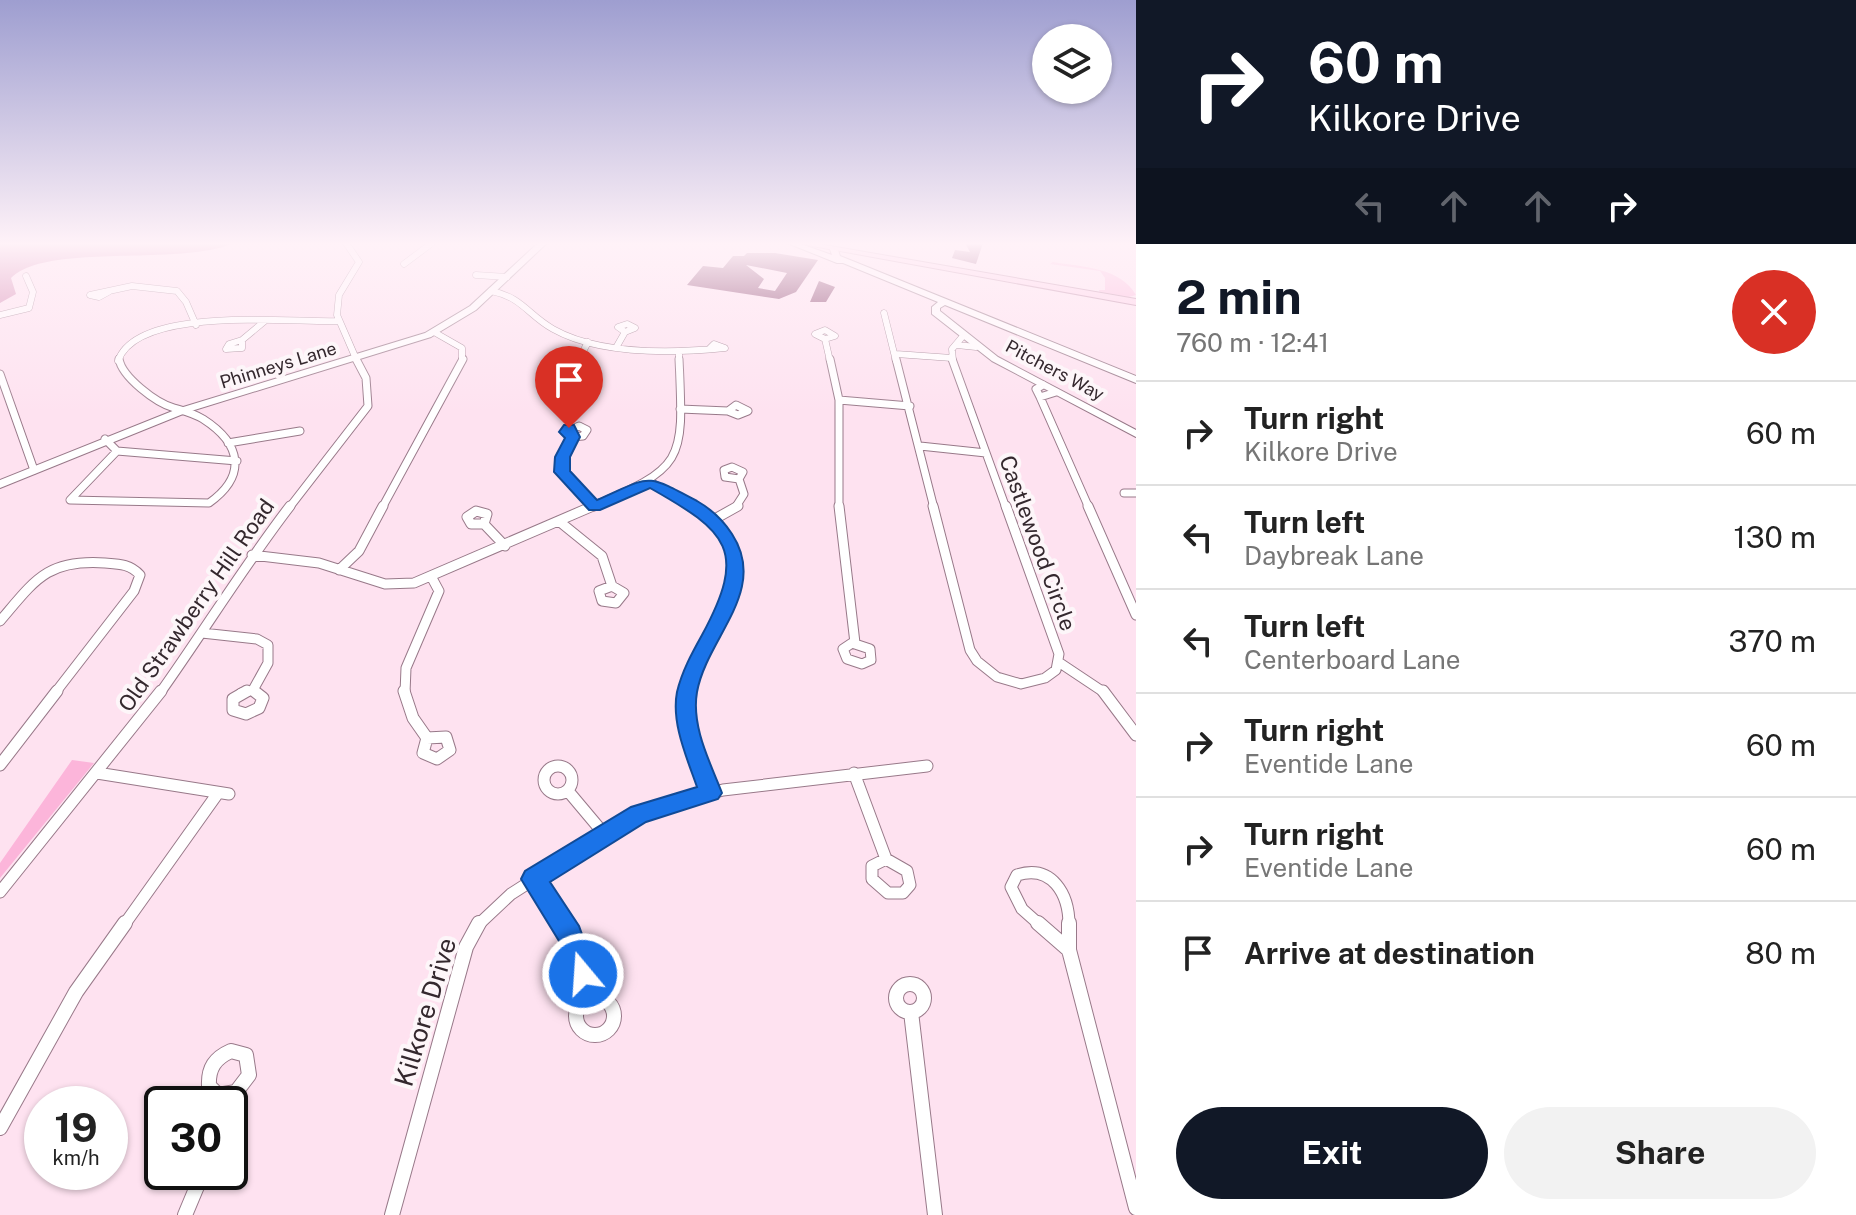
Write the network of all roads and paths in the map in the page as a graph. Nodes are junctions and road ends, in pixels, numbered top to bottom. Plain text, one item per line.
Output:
1 (31, 300) edge
2 (184, 300) edge
3 (338, 300) edge
4 (481, 300) edge
5 (517, 300) edge
6 (939, 300) edge
7 (945, 302) junction
8 (884, 313) dead end
9 (0, 315) edge
10 (266, 320) junction
11 (338, 321) junction
12 (196, 325) junction
13 (434, 332) junction
14 (625, 332) dead end
15 (825, 339) dead end
16 (242, 340) dead end
17 (960, 340) junction
18 (588, 342) junction
19 (617, 346) junction
20 (709, 349) dead end
21 (679, 353) junction
22 (896, 354) junction
23 (356, 358) junction
24 (952, 358) junction
25 (578, 360) dead end
26 (0, 374) edge
27 (1136, 380) edge
28 (1041, 391) junction
29 (839, 400) junction
30 (910, 406) junction
31 (186, 409) junction
32 (680, 409) junction
33 (728, 411) dead end
34 (300, 431) dead end
35 (1136, 434) edge
36 (572, 437) dead end
37 (105, 439) junction
38 (228, 443) junction
39 (920, 446) junction
40 (117, 451) junction
41 (986, 453) junction
42 (237, 461) junction
43 (34, 470) junction
44 (739, 479) dead end
45 (650, 482) junction
46 (0, 484) edge
47 (1124, 493) dead end
48 (1136, 493) edge
49 (594, 507) junction
50 (713, 520) junction
51 (560, 522) junction
52 (484, 524) dead end
53 (505, 546) junction
54 (252, 555) junction
55 (339, 570) junction
56 (432, 578) junction
57 (612, 586) dead end
58 (1136, 615) edge
59 (0, 621) edge
60 (202, 633) junction
61 (855, 643) dead end
62 (1060, 663) junction
63 (253, 690) dead end
64 (1136, 735) edge
65 (427, 738) dead end
66 (0, 765) edge
67 (927, 766) dead end
68 (97, 773) junction
69 (854, 773) junction
70 (568, 791) dead end
71 (710, 793) junction
72 (605, 835) junction
73 (886, 859) dead end
74 (534, 879) junction
75 (0, 892) edge
76 (1069, 950) junction
77 (590, 996) dead end
78 (911, 1012) dead end
79 (0, 1128) edge
80 (195, 1190) edge
81 (1136, 1208) edge
82 (185, 1215) edge
83 (392, 1215) edge
84 (935, 1215) edge

1 - 9 street
2 - 12 street
3 - 11 street
4 - 13 main road, Phinneys Lane
5 - 18 street
6 - 7 main road
7 - 17 main road, Pitchers Way
7 - 27 main road
8 - 22 street, Castlewood Circle
10 - 11 street
10 - 12 street
10 - 16 street
11 - 23 street, Old Strawberry Hill Road
12 - 31 street
13 - 23 main road, Phinneys Lane
13 - 55 street
14 - 19 street
15 - 29 street
17 - 24 street
17 - 28 main road, Pitchers Way
18 - 19 street
18 - 25 street
19 - 21 street
20 - 21 street
21 - 32 street
22 - 24 street
22 - 30 street, Castlewood Circle
23 - 31 main road, Phinneys Lane
23 - 54 street, Old Strawberry Hill Road
24 - 41 street, Castlewood Circle
26 - 43 street
28 - 35 main road, Pitchers Way
28 - 58 street
29 - 30 street
29 - 61 street
30 - 39 street, Castlewood Circle
31 - 37 main road, Phinneys Lane
31 - 38 street
32 - 33 street
32 - 45 street
34 - 38 street
36 - 49 street
37 - 40 street
37 - 43 main road, Phinneys Lane
38 - 42 street
39 - 41 street
39 - 62 street, Castlewood Circle
40 - 42 street
40 - 42 street
41 - 62 street, Castlewood Circle
43 - 46 main road, Phinneys Lane
44 - 50 street
45 - 49 street
45 - 50 street
47 - 48 street
49 - 51 street
50 - 71 street
51 - 53 street
51 - 57 street
52 - 53 street
53 - 56 street
54 - 55 street
54 - 60 street, Old Strawberry Hill Road
55 - 56 street
56 - 65 street
59 - 66 street
60 - 63 street
60 - 68 street, Old Strawberry Hill Road
62 - 64 street
67 - 69 street, Kilkore Drive
68 - 75 street, Old Strawberry Hill Road
68 - 79 street
69 - 71 street, Kilkore Drive
69 - 73 street
70 - 72 street
71 - 72 street, Kilkore Drive
72 - 74 street, Kilkore Drive
74 - 77 street
74 - 83 street, Kilkore Drive
76 - 76 street
76 - 81 street
78 - 84 street
80 - 82 street

